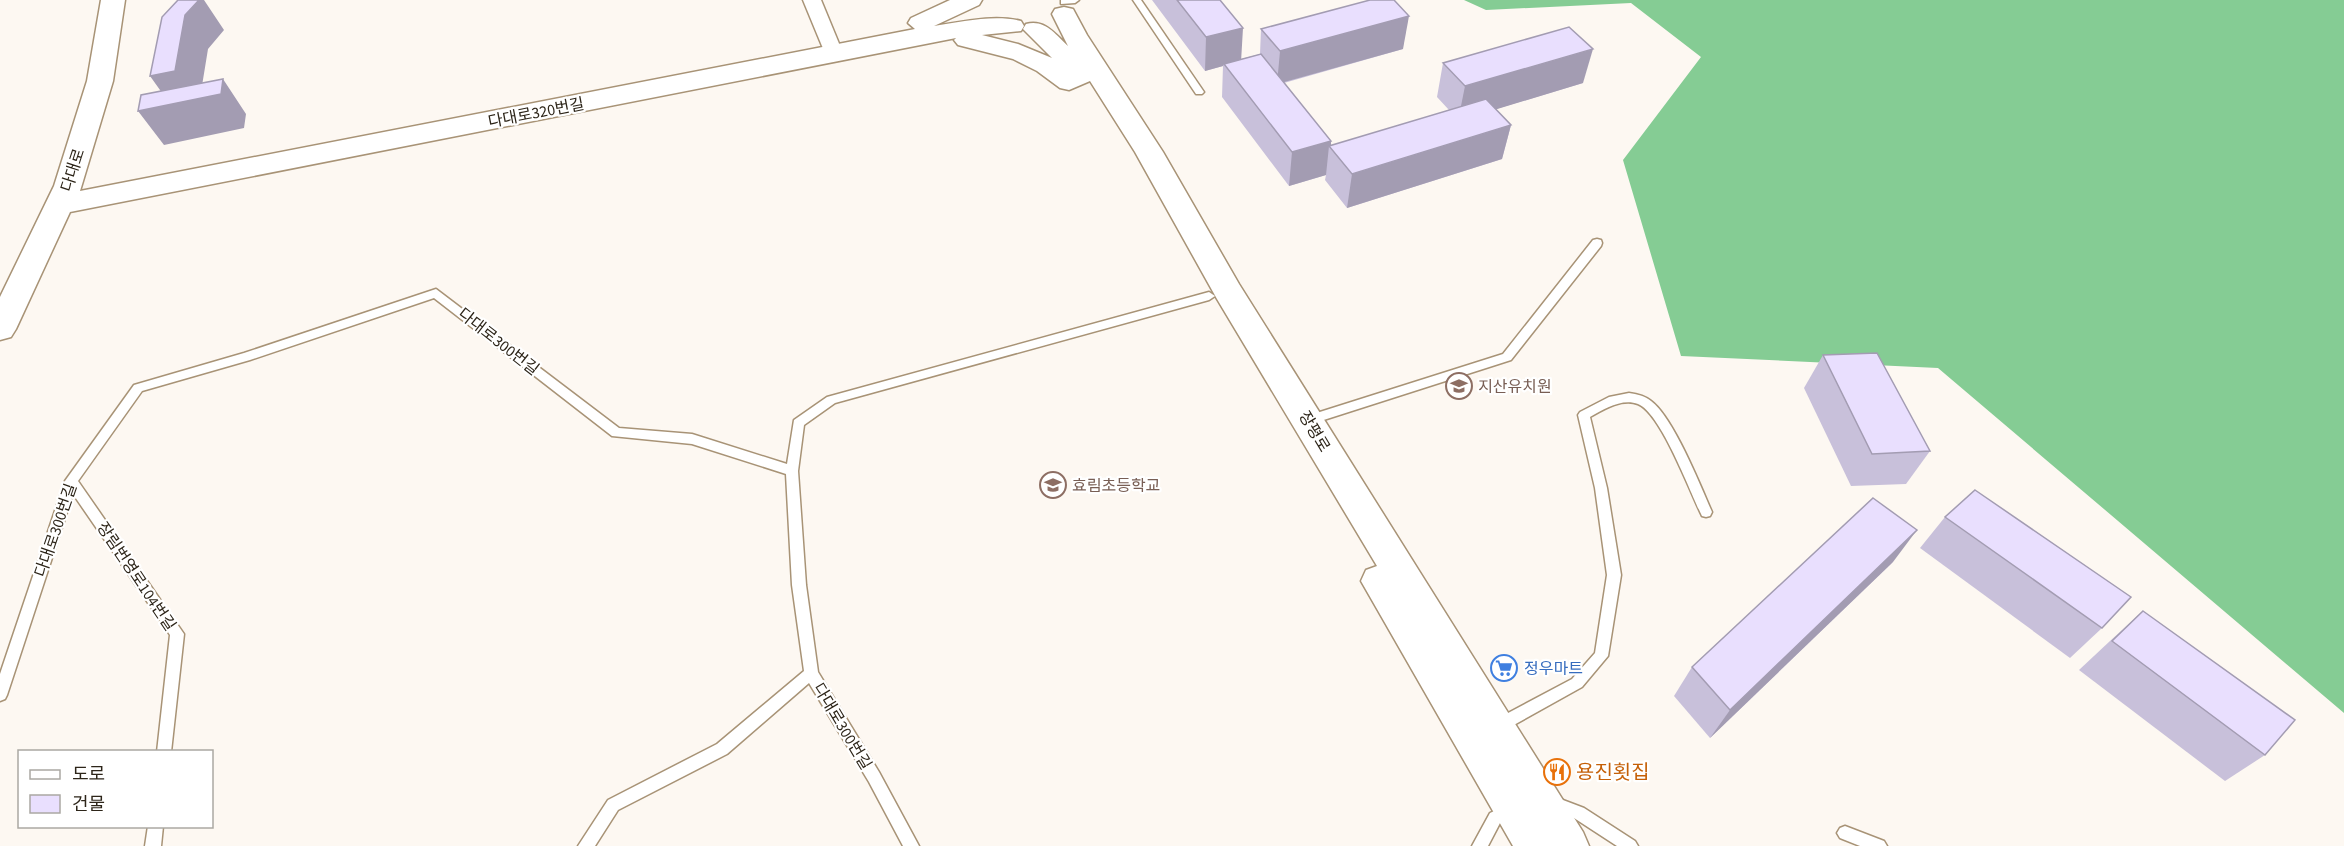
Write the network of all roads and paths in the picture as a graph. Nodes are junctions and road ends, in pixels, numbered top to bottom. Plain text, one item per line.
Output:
1 (113, 0) edge
2 (812, 0) edge
3 (970, 0) edge
4 (1137, 0) edge
5 (1066, 4) edge
6 (1012, 16) junction
7 (910, 34) junction
8 (831, 46) junction
9 (1199, 92) dead end
10 (1095, 99) junction
11 (64, 195) junction
12 (1597, 243) dead end
13 (1219, 293) junction
14 (0, 329) edge
15 (1299, 424) junction
16 (792, 471) junction
17 (71, 481) junction
18 (1706, 512) dead end
19 (811, 673) junction
20 (0, 695) edge
21 (1483, 732) junction
22 (164, 750) edge
23 (1525, 803) junction
24 (156, 828) edge
25 (1845, 834) dead end
26 (153, 846) edge
27 (585, 846) edge
28 (911, 846) edge
29 (1480, 846) edge
30 (1536, 846) edge
31 (1568, 846) edge
32 (1630, 846) edge
33 (1878, 846) edge

1 - 11 street, 다대로
2 - 8 street
3 - 7 street
4 - 9 lane
5 - 6 street
5 - 13 street, 장평로
6 - 7 street, 다대로320번길
6 - 10 street, 장평로
7 - 8 street, 다대로320번길
7 - 10 street
7 - 11 street, 다대로320번길
8 - 11 street, 다대로320번길
10 - 13 street, 장평로
11 - 14 street, 다대로
12 - 15 lane
13 - 15 street, 장평로
13 - 16 lane
15 - 21 street, 장평로
16 - 17 lane, 다대로300번길
16 - 19 lane, 다대로300번길
17 - 20 lane, 다대로300번길
17 - 22 lane, 장림번영로104번길
18 - 21 lane
19 - 27 lane
19 - 28 lane, 다대로300번길
21 - 23 street, 장평로
23 - 29 lane
23 - 30 street, 장평로
23 - 31 street, 장평로
23 - 32 lane
24 - 26 lane
25 - 33 lane

